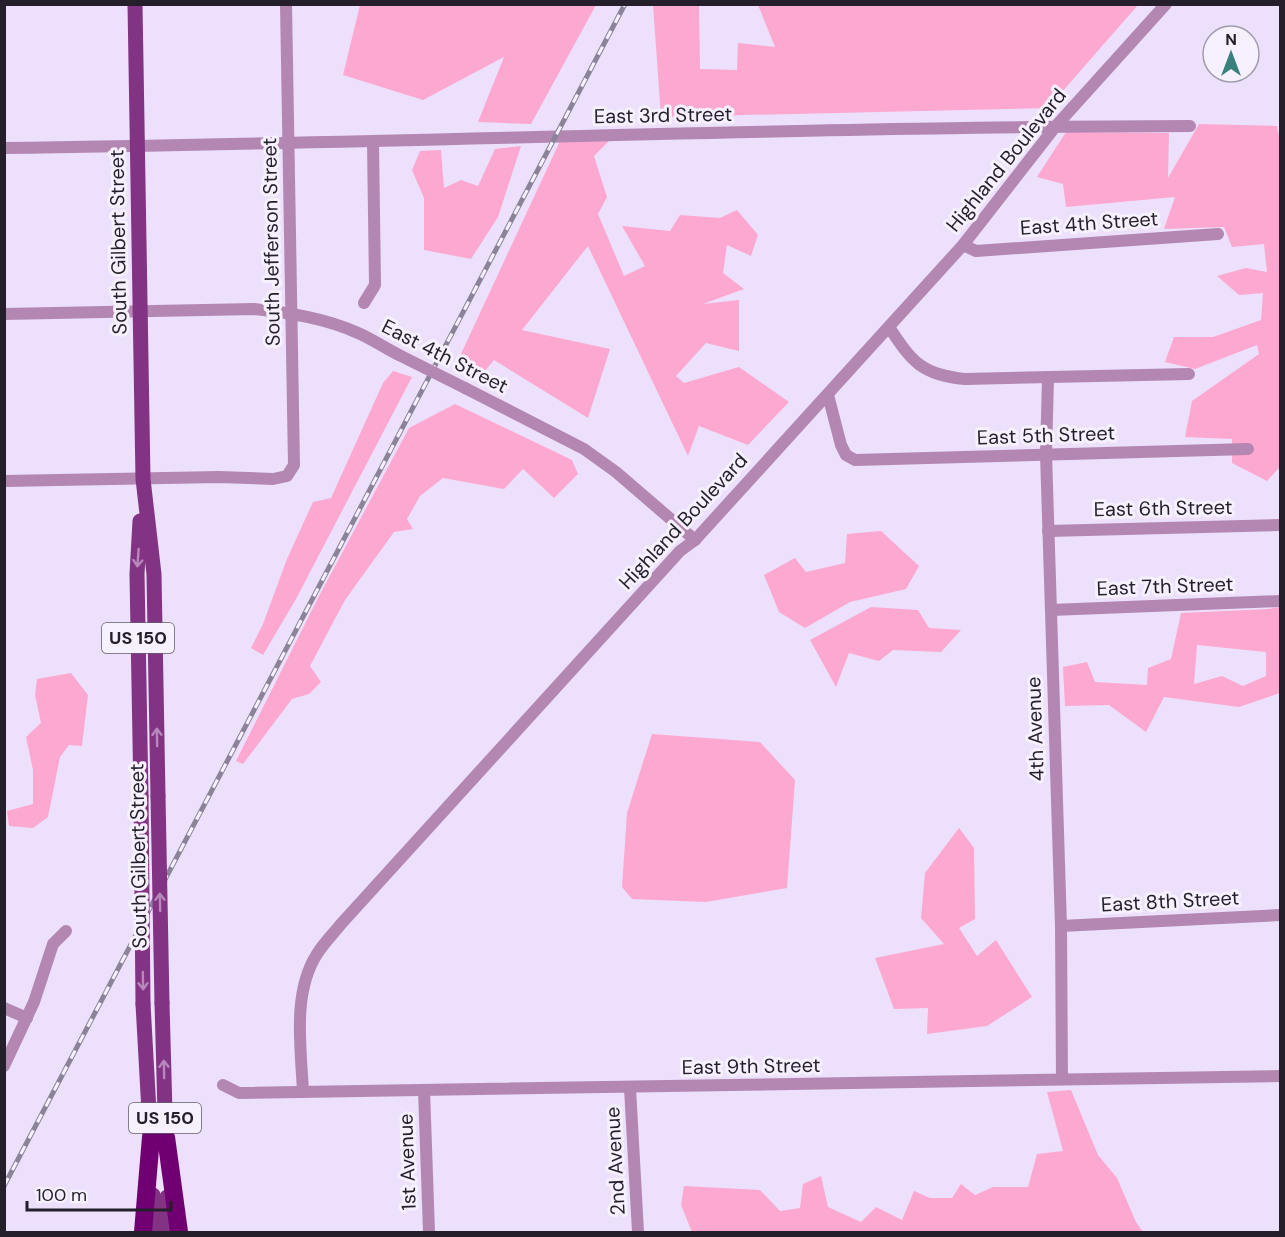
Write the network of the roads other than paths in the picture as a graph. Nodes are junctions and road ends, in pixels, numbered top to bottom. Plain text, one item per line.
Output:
1 (135, 4) edge
2 (286, 4) edge
3 (1166, 4) edge
4 (1190, 126) dead end
5 (1055, 127) junction
6 (289, 142) junction
7 (373, 142) junction
8 (137, 146) junction
9 (4, 148) edge
10 (1218, 234) dead end
11 (963, 245) junction
12 (364, 303) dead end
13 (140, 311) junction
14 (291, 313) junction
15 (4, 314) edge
16 (889, 327) junction
17 (1189, 374) dead end
18 (1048, 378) junction
19 (828, 395) junction
20 (1248, 448) dead end
21 (1046, 454) junction
22 (143, 479) junction
23 (4, 481) edge
24 (1280, 525) edge
25 (1048, 531) junction
26 (695, 540) junction
27 (1281, 601) edge
28 (1051, 610) junction
29 (1281, 915) edge
30 (1061, 926) junction
31 (66, 931) dead end
32 (4, 1008) edge
33 (27, 1018) junction
34 (4, 1066) edge
35 (1281, 1076) edge
36 (1062, 1079) junction
37 (223, 1085) dead end
38 (630, 1088) junction
39 (424, 1090) junction
40 (303, 1092) junction
41 (158, 1137) junction
42 (143, 1233) edge
43 (154, 1233) edge
44 (168, 1233) edge
45 (179, 1233) edge
46 (429, 1233) edge
47 (639, 1233) edge

1 - 8 main road, South Gilbert Street / US 150
2 - 6 street, South Jefferson Street
3 - 5 street, Highland Boulevard
4 - 5 street, East 3rd Street
5 - 7 street, East 3rd Street
5 - 11 street, Highland Boulevard
6 - 7 street, East 3rd Street
6 - 8 street, East 3rd Street
6 - 14 street, South Jefferson Street
7 - 12 street
8 - 9 street, East 3rd Street
8 - 13 main road, South Gilbert Street / US 150
10 - 11 street, East 4th Street
11 - 16 street, Highland Boulevard
13 - 14 street, East 4th Street
13 - 15 street, East 4th Street
13 - 22 main road, South Gilbert Street / US 150
14 - 22 street, South Jefferson Street
14 - 26 street, East 4th Street, bridge
16 - 18 street
16 - 19 street, Highland Boulevard
17 - 18 street
18 - 21 street, 4th Avenue
19 - 21 street, East 5th Street
19 - 26 street, Highland Boulevard
20 - 21 street, East 5th Street
21 - 25 street, 4th Avenue
22 - 23 street
41 -> 22 main road, South Gilbert Street / US 150, bridge
22 -> 41 main road, South Gilbert Street / US 150, bridge
24 - 25 street, East 6th Street
25 - 28 street, 4th Avenue
26 - 40 street, Highland Boulevard
27 - 28 street, East 7th Street
28 - 30 street, 4th Avenue
29 - 30 street, East 8th Street
30 - 36 street, 4th Avenue
31 - 33 street
32 - 33 street
33 - 34 street
35 - 36 street, East 9th Street
36 - 38 street, East 9th Street
37 - 40 street, East 9th Street
38 - 39 street, East 9th Street
38 - 47 street, 2nd Avenue
39 - 40 street, East 9th Street
39 - 46 street, 1st Avenue
41 - 42 highway
41 - 43 main road, South Gilbert Street / US 150
41 - 44 main road, South Gilbert Street / US 150
41 - 45 highway

